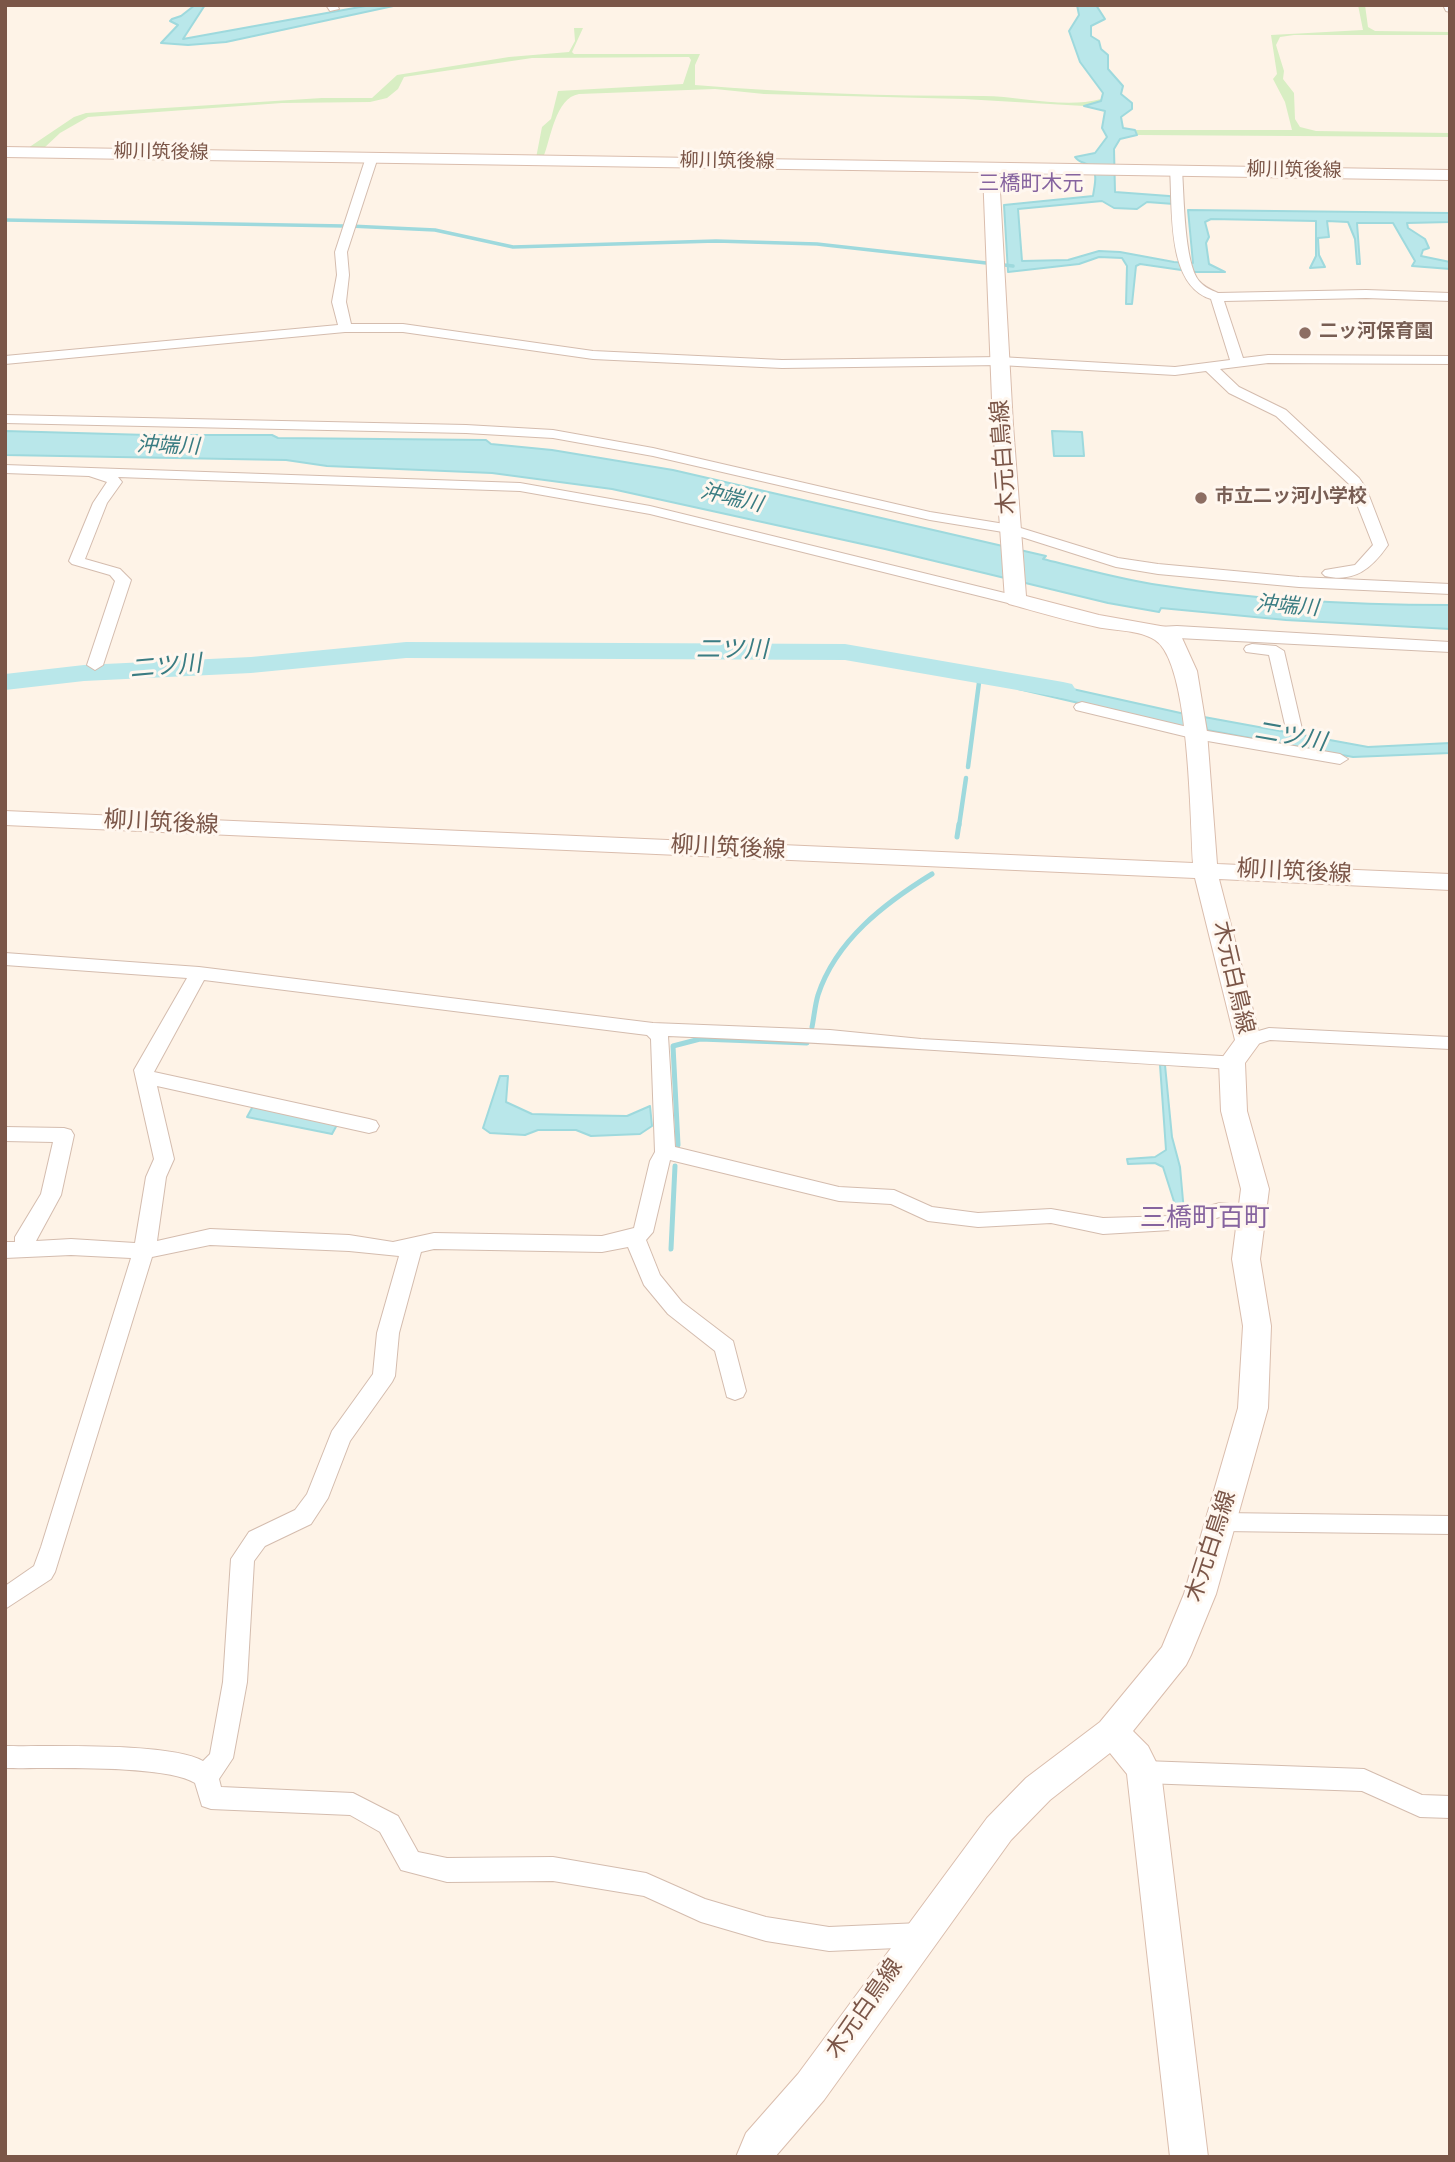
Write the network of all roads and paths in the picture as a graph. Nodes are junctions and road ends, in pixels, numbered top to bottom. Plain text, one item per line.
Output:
1 (5, 152) edge
2 (372, 158) junction
3 (991, 168) junction
4 (1113, 169) joint
5 (1175, 170) junction
6 (1450, 175) edge
7 (1217, 297) junction
8 (1450, 297) edge
9 (345, 328) junction
10 (5, 360) edge
11 (1450, 360) edge
12 (1000, 361) junction
13 (1234, 363) junction
14 (1213, 368) junction
15 (5, 419) edge
16 (5, 469) edge
17 (96, 471) junction
18 (1011, 533) junction
19 (1211, 574) junction
20 (1450, 589) edge
21 (1016, 596) junction
22 (1166, 638) junction
23 (1450, 647) edge
24 (95, 664) dead end
25 (1082, 707) dead end
26 (1194, 726) junction
27 (1294, 729) dead end
28 (1340, 760) dead end
29 (5, 818) edge
30 (1205, 870) junction
31 (1450, 882) edge
32 (5, 959) edge
33 (199, 973) junction
34 (653, 1028) junction
35 (1450, 1043) edge
36 (1240, 1051) junction
37 (146, 1078) junction
38 (369, 1126) dead end
39 (5, 1134) edge
40 (664, 1152) junction
41 (1251, 1212) junction
42 (635, 1238) junction
43 (412, 1246) junction
44 (15, 1249) edge
45 (143, 1251) junction
46 (735, 1391) dead end
47 (1222, 1522) junction
48 (1450, 1525) edge
49 (5, 1599) edge
50 (1112, 1732) junction
51 (5, 1756) edge
52 (1144, 1772) junction
53 (206, 1776) junction
54 (1450, 1807) edge
55 (919, 1935) junction
56 (755, 2157) edge
57 (1189, 2157) edge

1 - 2 main road, 柳川筑後線
2 - 3 main road, 柳川筑後線
2 - 9 street
3 - 4 main road, 柳川筑後線
3 - 12 main road, 木元白鳥線
4 - 5 main road, 柳川筑後線
5 - 6 main road, 柳川筑後線
5 - 7 street
7 - 8 street
7 - 13 street
9 - 10 street
9 - 12 street
11 - 13 street
12 - 14 street
12 - 18 main road, 木元白鳥線
13 - 14 street
14 - 19 street
15 - 18 street
16 - 17 street
17 - 21 street
17 - 24 street
18 - 19 street
18 - 21 main road, 木元白鳥線
19 - 20 street
21 - 22 main road
22 - 23 street
22 - 26 main road, 木元白鳥線
22 - 27 street
25 - 26 street
26 - 28 street
26 - 30 main road, 木元白鳥線
29 - 30 main road, 柳川筑後線
30 - 31 main road, 柳川筑後線
30 - 36 main road, 木元白鳥線
32 - 33 street
33 - 34 street
33 - 37 street
34 - 36 street
34 - 40 street
35 - 36 street
36 - 41 main road, 木元白鳥線
37 - 38 street
37 - 45 street
39 - 44 street
40 - 41 street
40 - 42 street
41 - 47 main road, 木元白鳥線
42 - 43 street
42 - 46 street
43 - 45 street
43 - 53 street
44 - 45 street
45 - 49 street
47 - 48 street
47 - 50 main road, 木元白鳥線
50 - 52 main road
50 - 55 main road, 木元白鳥線
51 - 53 street
52 - 54 street
52 - 57 main road
53 - 55 street
55 - 56 main road, 木元白鳥線

